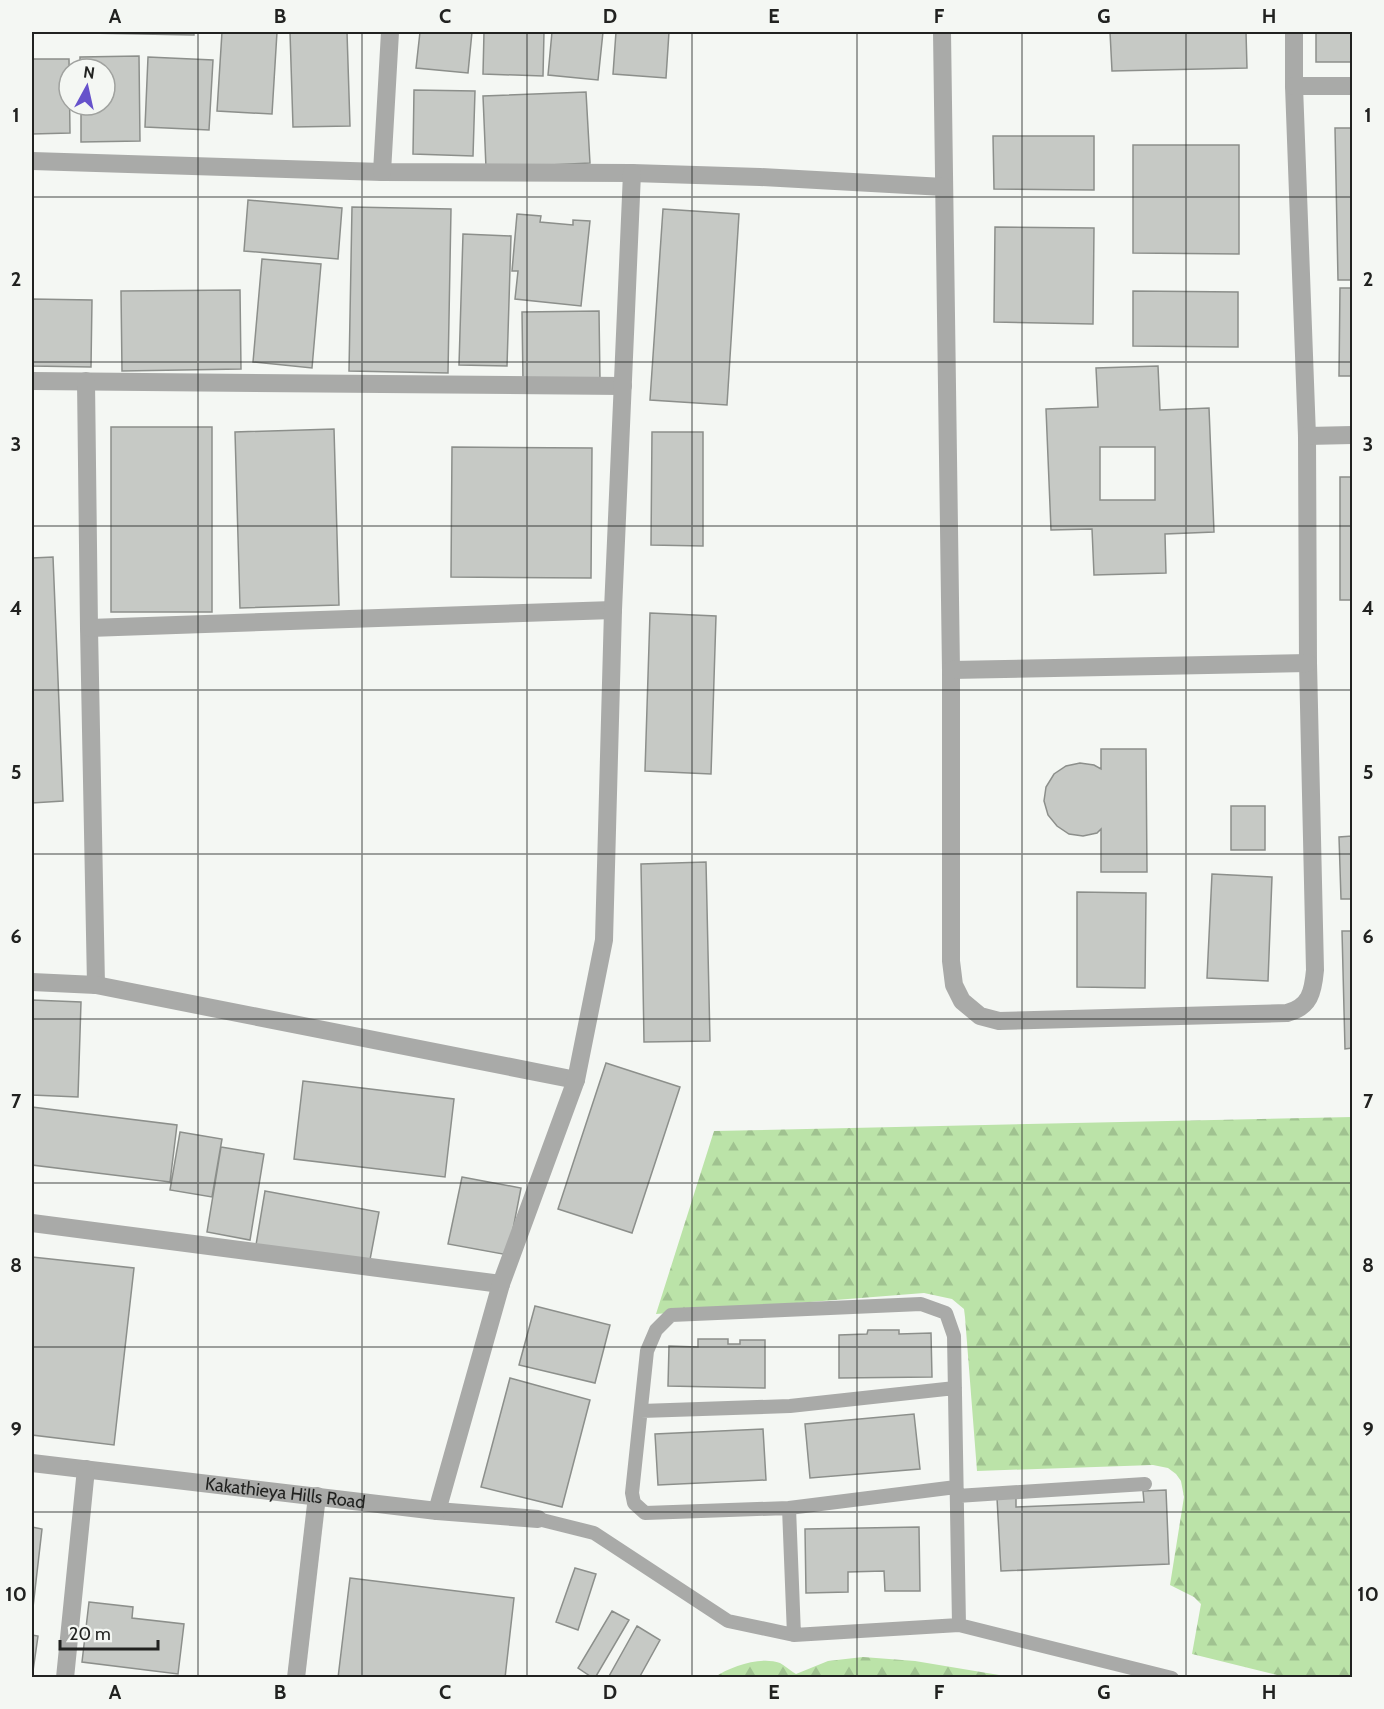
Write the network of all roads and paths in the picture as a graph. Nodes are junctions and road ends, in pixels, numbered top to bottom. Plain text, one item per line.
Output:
1 (390, 32) edge
2 (942, 32) edge
3 (1294, 32) edge
4 (1353, 86) edge
5 (1294, 87) junction
6 (32, 161) edge
7 (382, 172) junction
8 (632, 173) junction
9 (945, 187) junction
10 (32, 381) edge
11 (86, 381) junction
12 (623, 386) junction
13 (1353, 435) edge
14 (1307, 436) junction
15 (614, 610) junction
16 (89, 628) junction
17 (1308, 663) junction
18 (951, 670) junction
19 (32, 982) edge
20 (96, 985) junction
21 (576, 1080) junction
22 (32, 1223) edge
23 (501, 1284) junction
24 (955, 1388) junction
25 (640, 1411) junction
26 (32, 1463) edge
27 (86, 1469) junction
28 (1145, 1484) dead end
29 (957, 1491) junction
30 (317, 1496) junction
31 (789, 1508) junction
32 (437, 1511) junction
33 (538, 1519) joint
34 (959, 1625) junction
35 (794, 1635) junction
36 (65, 1677) edge
37 (296, 1677) edge
38 (1172, 1677) edge

1 - 7 street
2 - 9 street
3 - 5 street
4 - 5 street
5 - 14 street
6 - 7 street
7 - 8 street
8 - 9 street
8 - 12 street
9 - 18 street
10 - 11 street
11 - 12 street
11 - 16 street
12 - 15 street
13 - 14 street
14 - 17 street
15 - 16 street
15 - 21 street
16 - 20 street
17 - 18 street
17 - 18 street
19 - 20 street
20 - 21 street
21 - 23 street
22 - 23 street
23 - 32 street
24 - 25 lane
24 - 25 lane
24 - 29 lane
25 - 31 lane
26 - 27 street, Kakathieya Hills Road
27 - 30 street, Kakathieya Hills Road
27 - 36 street
28 - 29 lane
29 - 31 lane
29 - 34 lane
30 - 32 street, Kakathieya Hills Road
30 - 37 street
31 - 35 lane
32 - 33 street, Kakathieya Hills Road
33 - 35 lane
34 - 35 lane
34 - 38 lane

